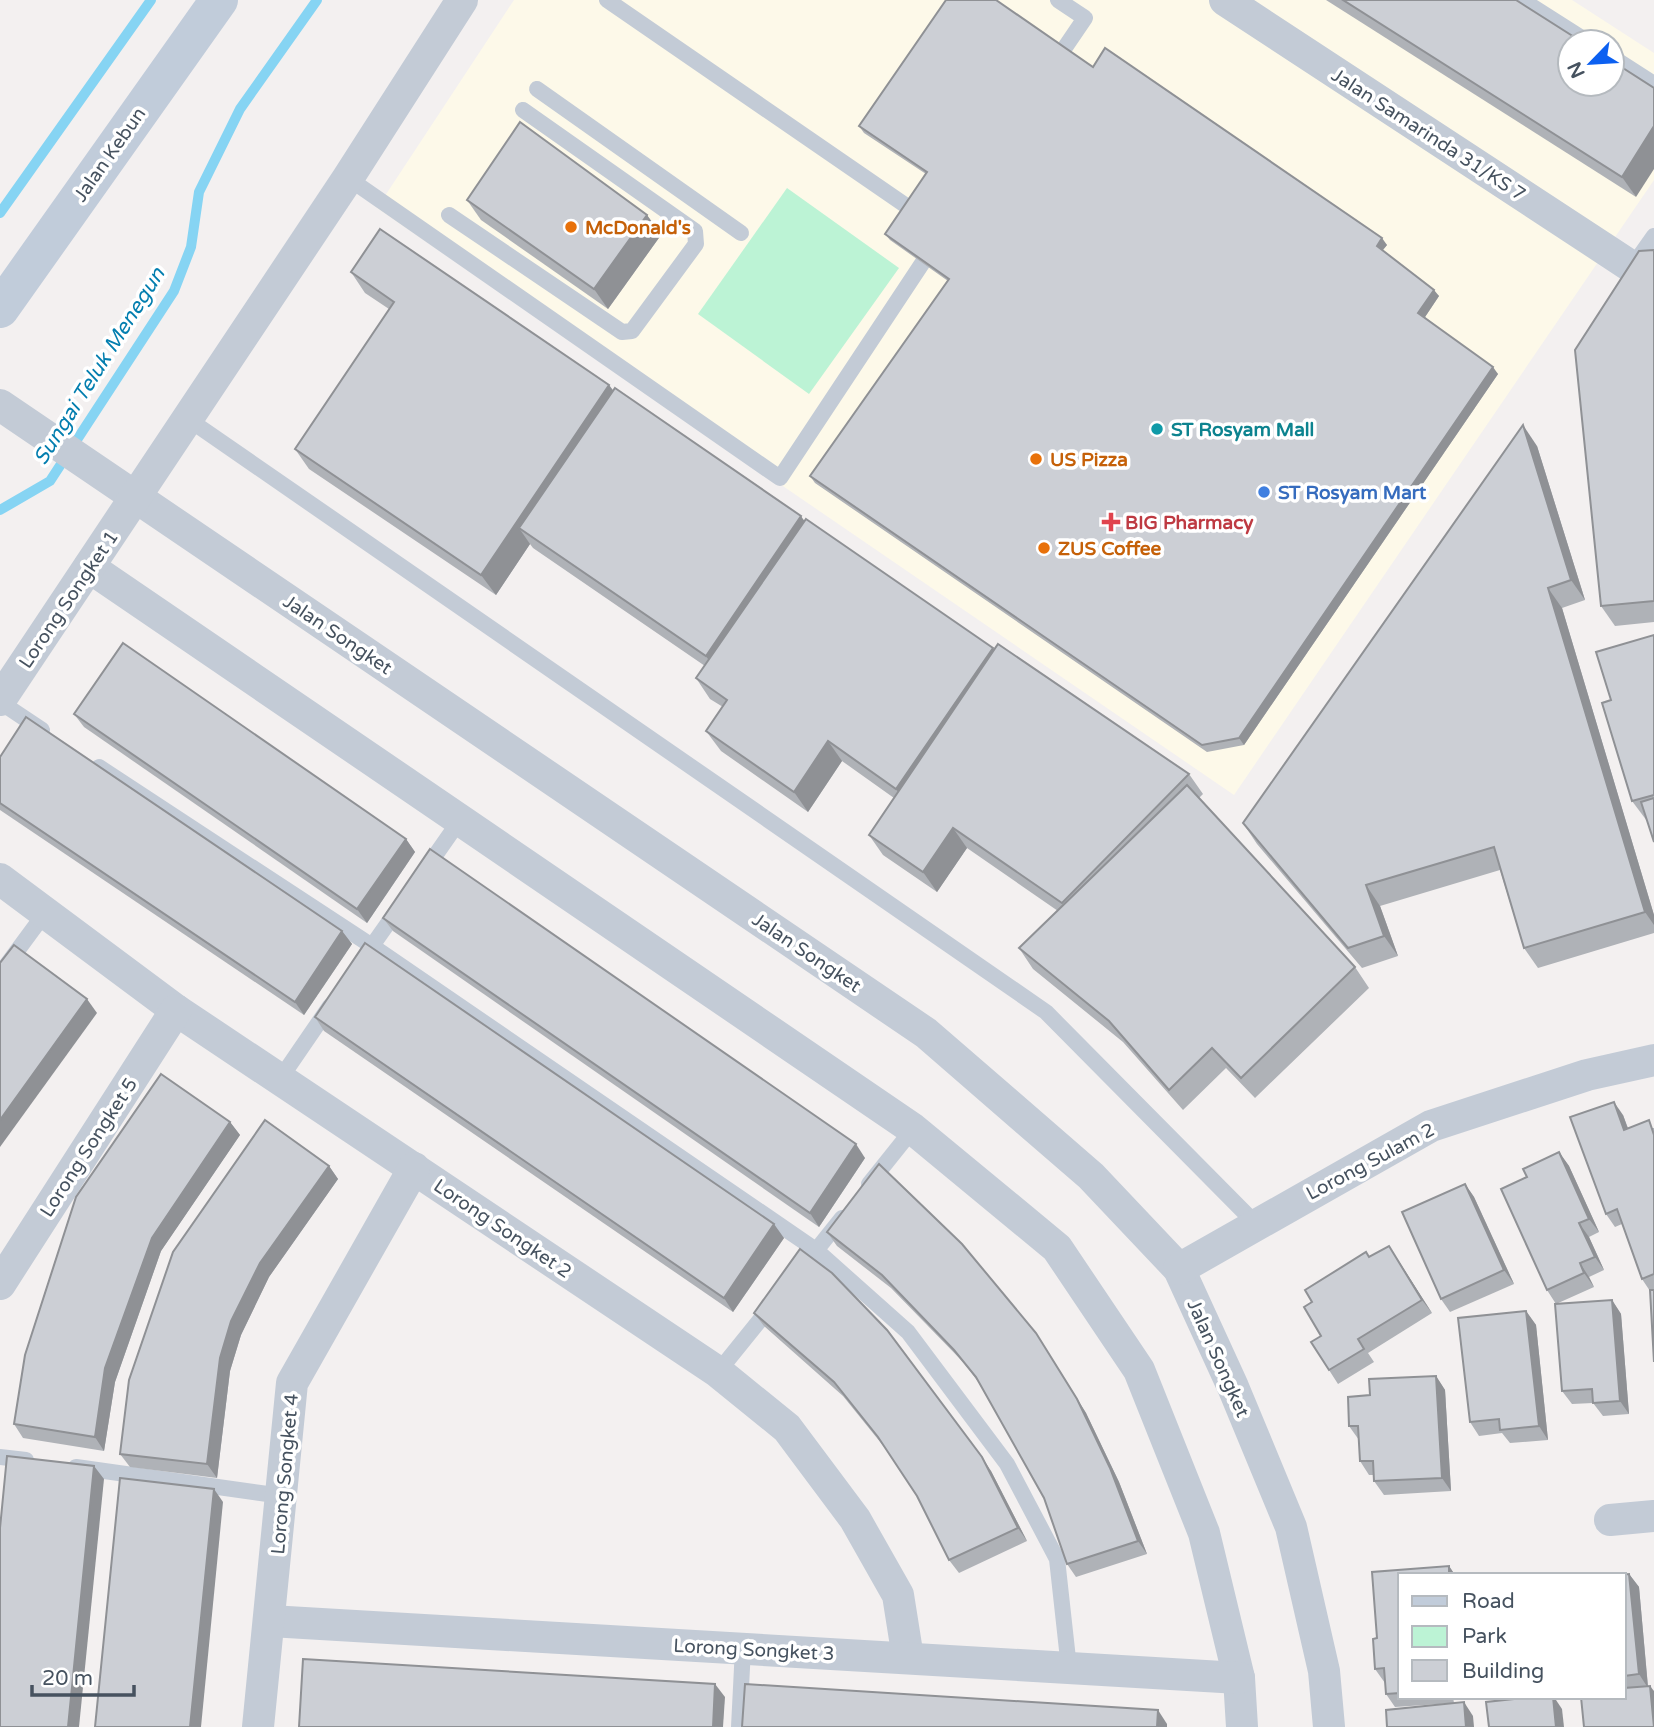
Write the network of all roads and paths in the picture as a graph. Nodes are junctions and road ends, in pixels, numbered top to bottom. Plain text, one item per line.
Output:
1 (219, 0) edge
2 (462, 0) edge
3 (607, 0) edge
4 (1058, 0) edge
5 (1522, 0) edge
6 (1240, 4) edge
7 (1566, 28) edge
8 (1626, 66) edge
9 (1048, 74) edge
10 (1654, 84) edge
11 (537, 89) dead end
12 (523, 110) dead end
13 (348, 178) junction
14 (449, 215) dead end
15 (741, 233) dead end
16 (1654, 236) edge
17 (1632, 267) joint
18 (6, 288) edge
19 (0, 405) edge
20 (188, 419) junction
21 (136, 497) junction
22 (89, 567) junction
23 (0, 701) edge
24 (58, 740) edge
25 (82, 755) edge
26 (460, 820) junction
27 (0, 879) edge
28 (45, 913) junction
29 (372, 946) junction
30 (357, 968) edge
31 (0, 974) edge
32 (341, 990) edge
33 (176, 1010) junction
34 (1654, 1060) edge
35 (279, 1079) junction
36 (913, 1129) junction
37 (414, 1168) junction
38 (1256, 1224) junction
39 (816, 1250) junction
40 (1179, 1269) junction
41 (800, 1270) edge
42 (0, 1284) edge
43 (784, 1290) edge
44 (718, 1372) junction
45 (0, 1457) edge
46 (282, 1496) junction
47 (1654, 1516) edge
48 (1610, 1520) dead end
49 (270, 1621) junction
50 (743, 1648) junction
51 (908, 1658) junction
52 (1069, 1668) junction
53 (1239, 1678) junction
54 (258, 1727) edge
55 (739, 1727) edge
56 (1242, 1727) edge
57 (1329, 1727) edge

1 - 18 main road, Jalan Kebun
2 - 13 street, Lorong Songket 1
3 - 13 lane
4 - 9 lane
5 - 7 lane
6 - 17 street, Jalan Samarinda 31/KS 7
8 - 10 lane
11 - 15 lane
12 - 14 lane
13 - 20 street, Lorong Songket 1
16 - 17 lane
19 - 21 street, Jalan Songket
20 - 21 street, Lorong Songket 1
20 - 38 lane
21 - 22 street, Lorong Songket 1
21 - 40 street, Jalan Songket
22 - 23 street, Lorong Songket 1
22 - 26 street
23 - 24 lane
25 - 29 lane
26 - 29 lane
26 - 36 street
27 - 28 street, Lorong Songket 2
28 - 31 lane
28 - 33 street, Lorong Songket 2
29 - 30 lane
29 - 39 lane
32 - 35 lane
33 - 35 street, Lorong Songket 2
33 - 42 street, Lorong Songket 5
34 - 38 street, Lorong Sulam 2
35 - 37 street, Lorong Songket 2
36 - 39 lane
36 - 53 street
37 - 44 street, Lorong Songket 2
37 - 46 street, Lorong Songket 4
38 - 40 street, Lorong Sulam 2
39 - 41 lane
39 - 52 lane
40 - 57 street, Jalan Songket
43 - 44 lane
44 - 51 street, Lorong Songket 2
45 - 46 lane
46 - 49 street, Lorong Songket 4
47 - 48 street
49 - 50 street, Lorong Songket 3
49 - 54 street, Lorong Songket 4
50 - 51 street, Lorong Songket 3
50 - 55 lane
51 - 52 street, Lorong Songket 3
52 - 53 street, Lorong Songket 3
53 - 56 street

